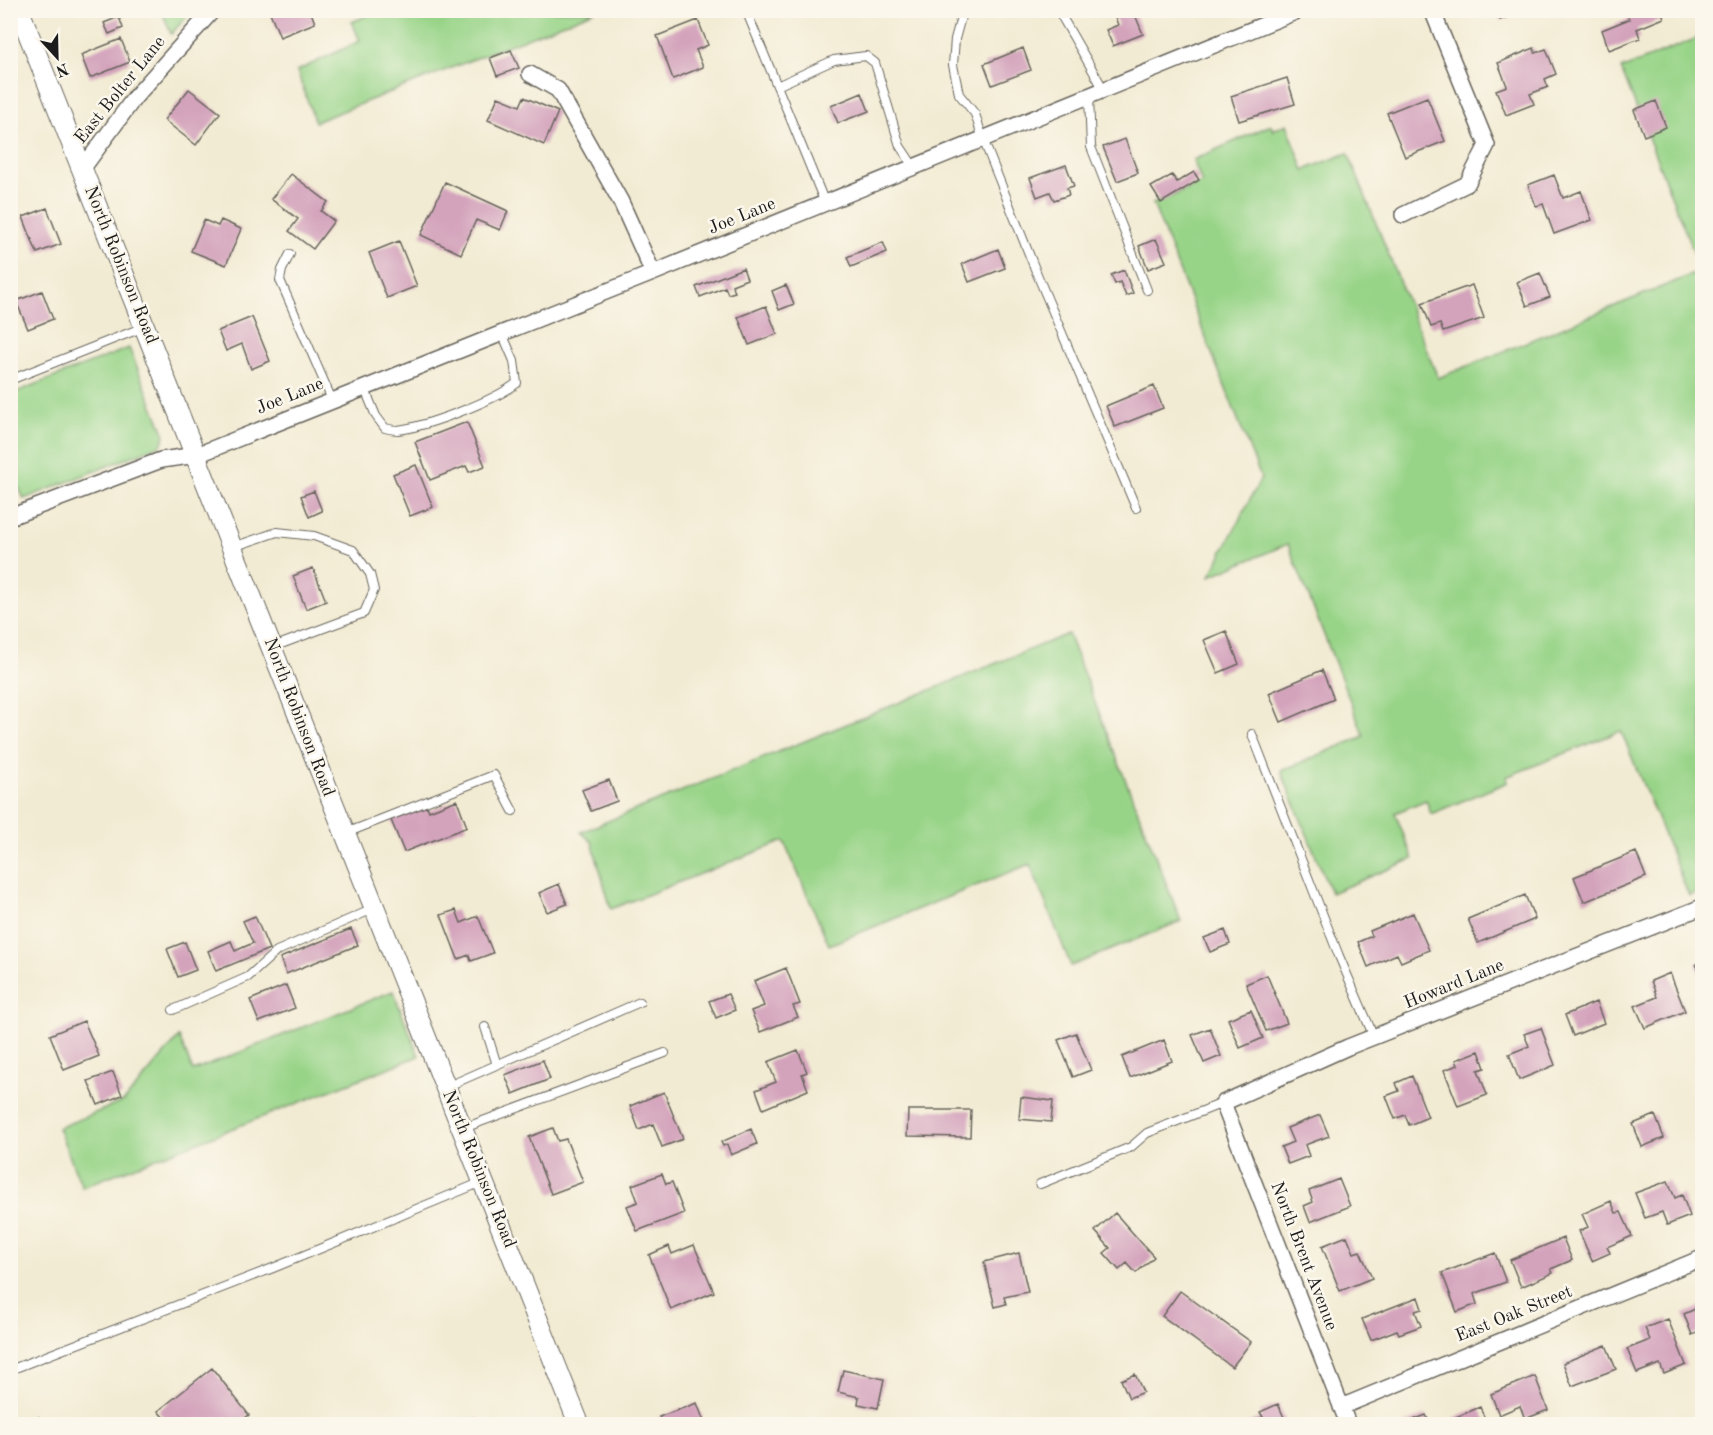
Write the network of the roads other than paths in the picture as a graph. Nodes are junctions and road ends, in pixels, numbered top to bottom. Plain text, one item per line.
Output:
1 (19, 10) edge
2 (213, 10) edge
3 (746, 10) edge
4 (963, 10) edge
5 (1058, 10) edge
6 (1300, 10) edge
7 (1432, 10) edge
8 (530, 74) dead end
9 (777, 86) junction
10 (1104, 90) junction
11 (1089, 96) junction
12 (983, 139) junction
13 (914, 167) junction
14 (83, 168) junction
15 (825, 203) junction
16 (1403, 215) dead end
17 (290, 254) dead end
18 (653, 273) junction
19 (1148, 290) dead end
20 (146, 326) junction
21 (502, 333) junction
22 (10, 380) edge
23 (364, 387) junction
24 (332, 400) junction
25 (196, 455) junction
26 (1136, 508) dead end
27 (10, 517) edge
28 (233, 547) junction
29 (272, 648) junction
30 (1252, 734) dead end
31 (513, 811) dead end
32 (345, 834) junction
33 (1702, 907) edge
34 (375, 908) junction
35 (640, 1002) dead end
36 (173, 1010) dead end
37 (485, 1027) dead end
38 (1374, 1036) junction
39 (665, 1053) dead end
40 (497, 1065) junction
41 (446, 1087) junction
42 (1223, 1103) junction
43 (462, 1129) junction
44 (484, 1182) junction
45 (1040, 1184) dead end
46 (1702, 1258) edge
47 (10, 1370) edge
48 (1341, 1407) junction
49 (579, 1425) edge
50 (1348, 1425) edge

1 - 14 street, North Robinson Road
2 - 14 street, East Bolter Lane
3 - 9 lane
4 - 12 lane
5 - 10 lane
6 - 10 street, Joe Lane
7 - 16 street
8 - 18 street
9 - 13 lane
9 - 15 lane
10 - 11 street, Joe Lane
11 - 12 street, Joe Lane
11 - 19 lane
12 - 13 street, Joe Lane
12 - 26 lane
13 - 15 street, Joe Lane
14 - 20 street, North Robinson Road
15 - 18 street, Joe Lane
17 - 24 lane
18 - 21 street, Joe Lane
20 - 22 lane
20 - 25 street, North Robinson Road
21 - 23 street, Joe Lane
21 - 23 lane
23 - 24 street, Joe Lane
24 - 25 street, Joe Lane
25 - 27 street, Joe Lane
25 - 28 street, North Robinson Road
28 - 29 street, North Robinson Road
28 - 29 lane
29 - 32 street, North Robinson Road
30 - 38 lane
31 - 32 lane
32 - 34 street, North Robinson Road
33 - 38 street, Howard Lane
34 - 36 lane
34 - 41 street, North Robinson Road
35 - 40 lane
37 - 40 lane
38 - 42 street, Howard Lane
39 - 43 lane
40 - 41 lane
41 - 43 street, North Robinson Road
42 - 45 lane
42 - 48 street, North Brent Avenue
43 - 44 street, North Robinson Road
44 - 47 lane
44 - 49 street, North Robinson Road
46 - 48 street, East Oak Street
48 - 50 street, North Brent Avenue

